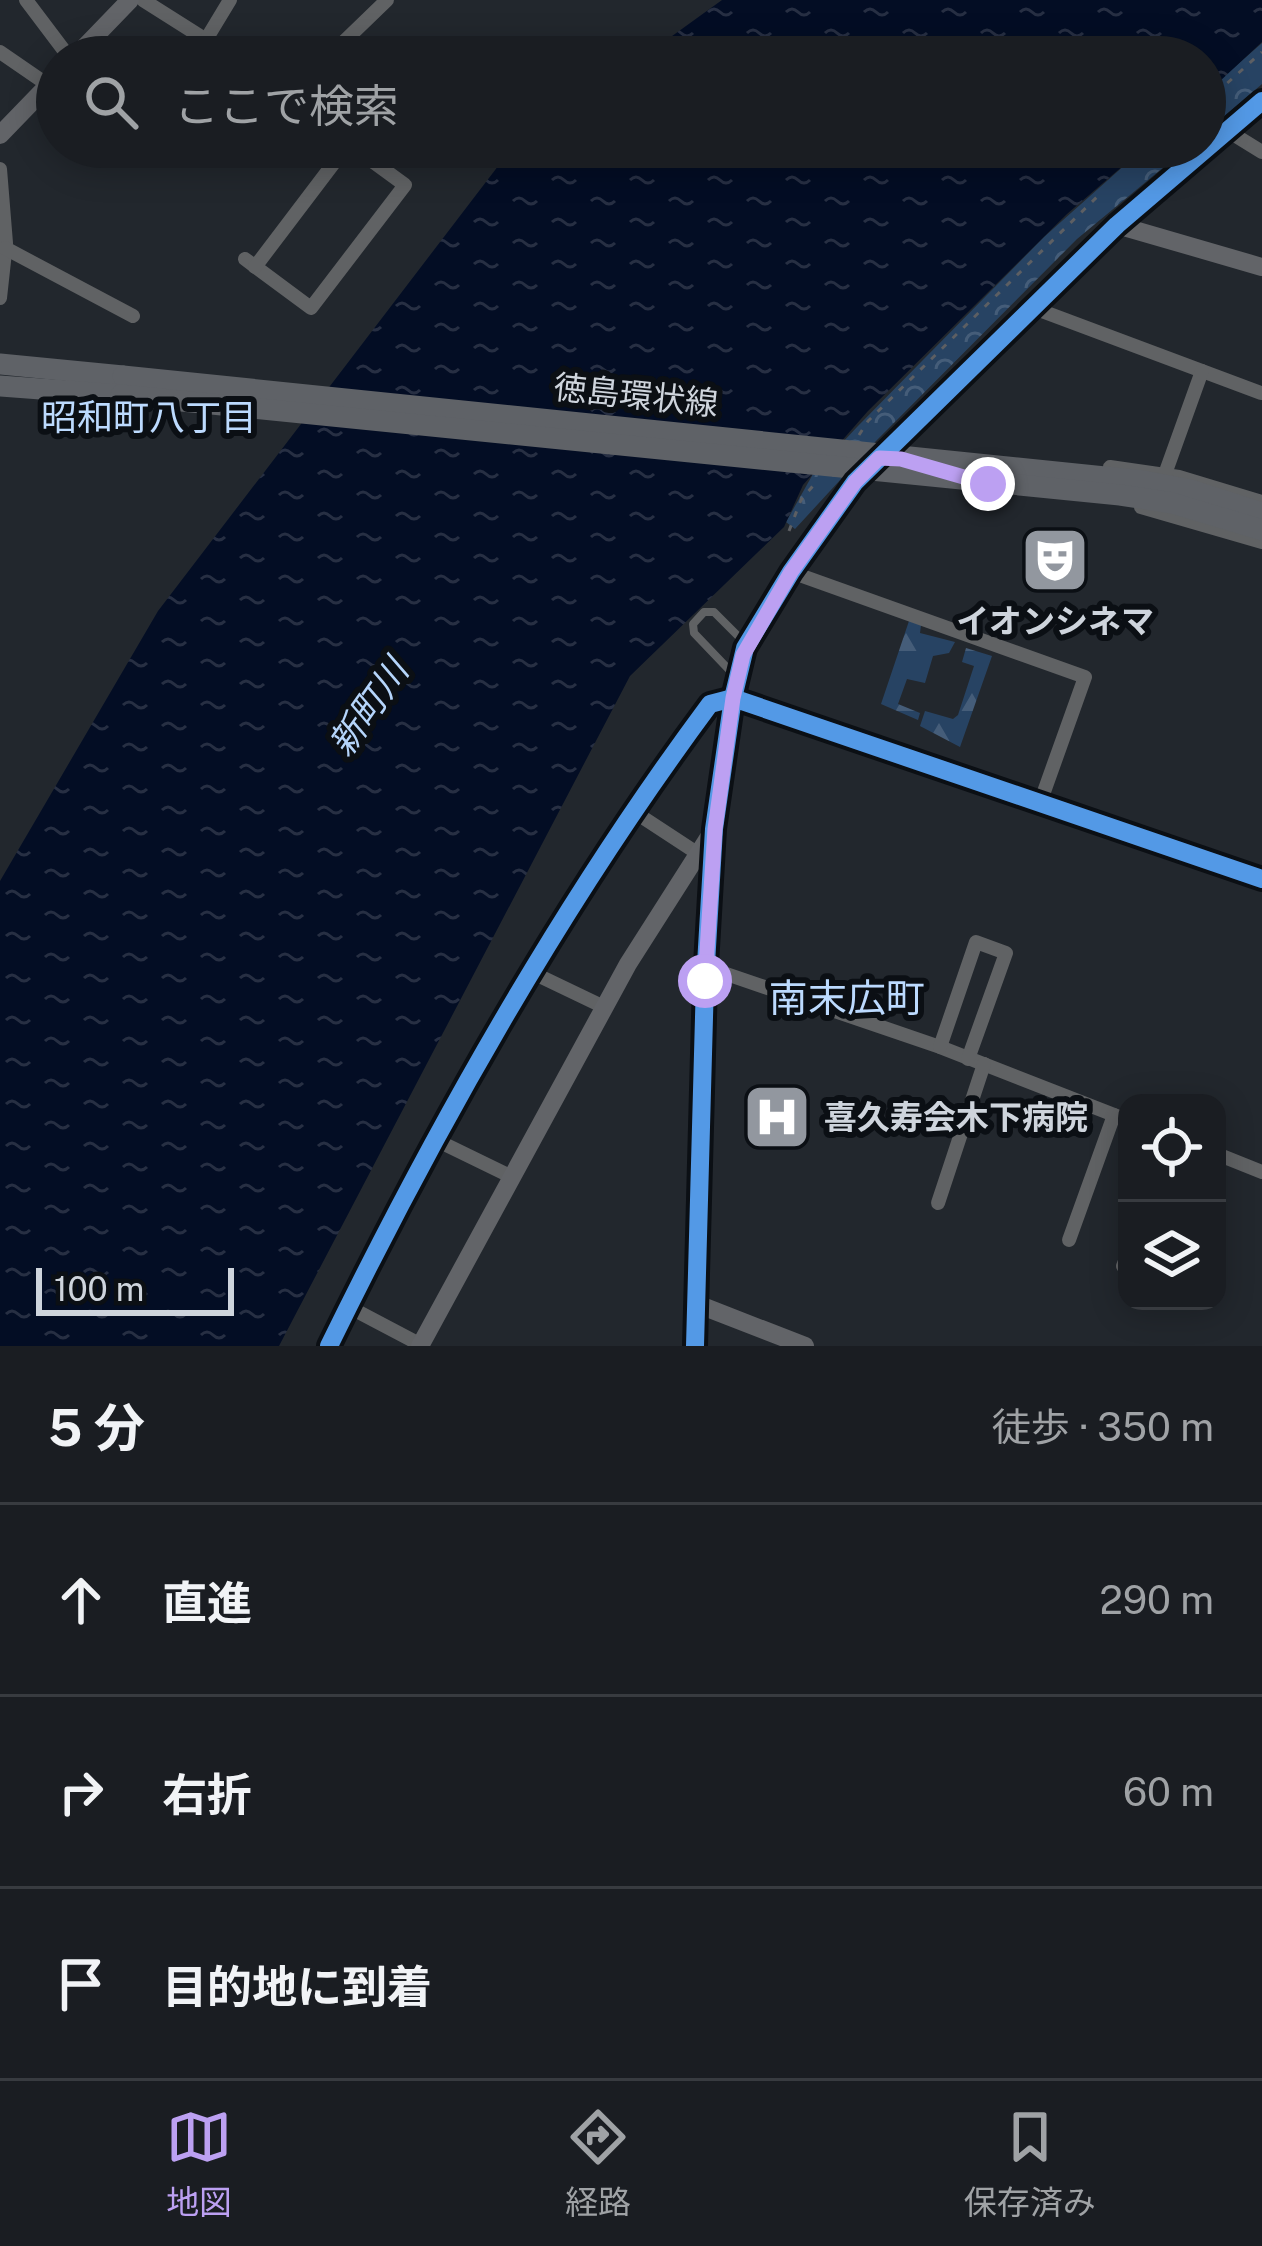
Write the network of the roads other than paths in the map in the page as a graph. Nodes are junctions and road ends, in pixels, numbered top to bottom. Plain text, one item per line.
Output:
1 (26, 0) edge
2 (130, 0) edge
3 (143, 0) edge
4 (230, 0) edge
5 (387, 0) edge
6 (55, 36) edge
7 (93, 36) edge
8 (204, 36) edge
9 (208, 36) edge
10 (350, 36) edge
11 (0, 52) edge
12 (36, 72) edge
13 (36, 98) edge
14 (1262, 101) edge
15 (1228, 130) joint
16 (0, 135) edge
17 (1262, 152) edge
18 (332, 168) edge
19 (380, 168) edge
20 (1184, 168) edge
21 (0, 169) edge
22 (1117, 225) junction
23 (5, 248) junction
24 (1262, 267) edge
25 (0, 298) edge
26 (1031, 308) junction
27 (133, 316) dead end
28 (0, 364) edge
29 (1202, 370) junction
30 (0, 386) edge
31 (1261, 393) edge
32 (879, 458) junction
33 (901, 459) junction
34 (1058, 462) junction
35 (1141, 470) junction
36 (1165, 474) junction
37 (1225, 490) junction
38 (1057, 493) junction
39 (1262, 502) edge
40 (1130, 504) junction
41 (1262, 513) edge
42 (1211, 526) junction
43 (1262, 530) edge
44 (1262, 542) edge
45 (791, 572) junction
46 (747, 645) junction
47 (735, 688) junction
48 (1040, 803) junction
49 (636, 813) junction
50 (715, 829) junction
51 (697, 854) junction
52 (1262, 879) edge
53 (706, 967) junction
54 (531, 972) junction
55 (604, 1007) junction
56 (940, 1048) junction
57 (976, 1062) junction
58 (1118, 1116) edge
59 (1118, 1122) edge
60 (436, 1140) junction
61 (1226, 1158) edge
62 (1262, 1172) edge
63 (512, 1178) junction
64 (938, 1203) dead end
65 (1069, 1240) dead end
66 (697, 1304) junction
67 (349, 1307) junction
68 (329, 1346) edge
69 (421, 1346) edge
70 (695, 1346) edge
71 (805, 1346) edge

1 - 6 street
2 - 7 street
3 - 8 street
4 - 9 street
5 - 10 street
11 - 12 street
13 - 16 street
14 - 15 street
15 - 17 street
18 - 19 street
20 - 22 street
21 - 23 street
22 - 24 street
22 - 26 street
23 - 25 street
23 - 27 street
26 - 29 street
26 - 32 street
28 - 41 main road, 徳島環状線, bridge
29 - 31 street
29 - 36 street
30 - 43 main road, 徳島環状線, bridge
32 - 33 street
32 - 45 street
33 - 34 street
33 - 38 street
34 - 35 street
34 - 38 street
35 - 36 street
35 - 40 street
36 - 37 street
37 - 39 street
37 - 42 street
38 - 40 street
40 - 42 street
42 - 44 street
45 - 46 street
45 - 48 street
46 - 47 street
46 - 47 lane
47 - 48 street
47 - 49 street
47 - 50 street
48 - 52 street
49 - 51 street
49 - 54 street
50 - 51 street
50 - 53 street
51 - 55 street
53 - 56 street
53 - 66 street
54 - 55 street
54 - 60 street
55 - 63 street
56 - 57 street
56 - 57 street
57 - 58 street
57 - 64 street
59 - 65 street
60 - 63 street
60 - 67 street
61 - 62 street
63 - 69 street
66 - 70 street
66 - 71 street
67 - 68 street
67 - 69 street

